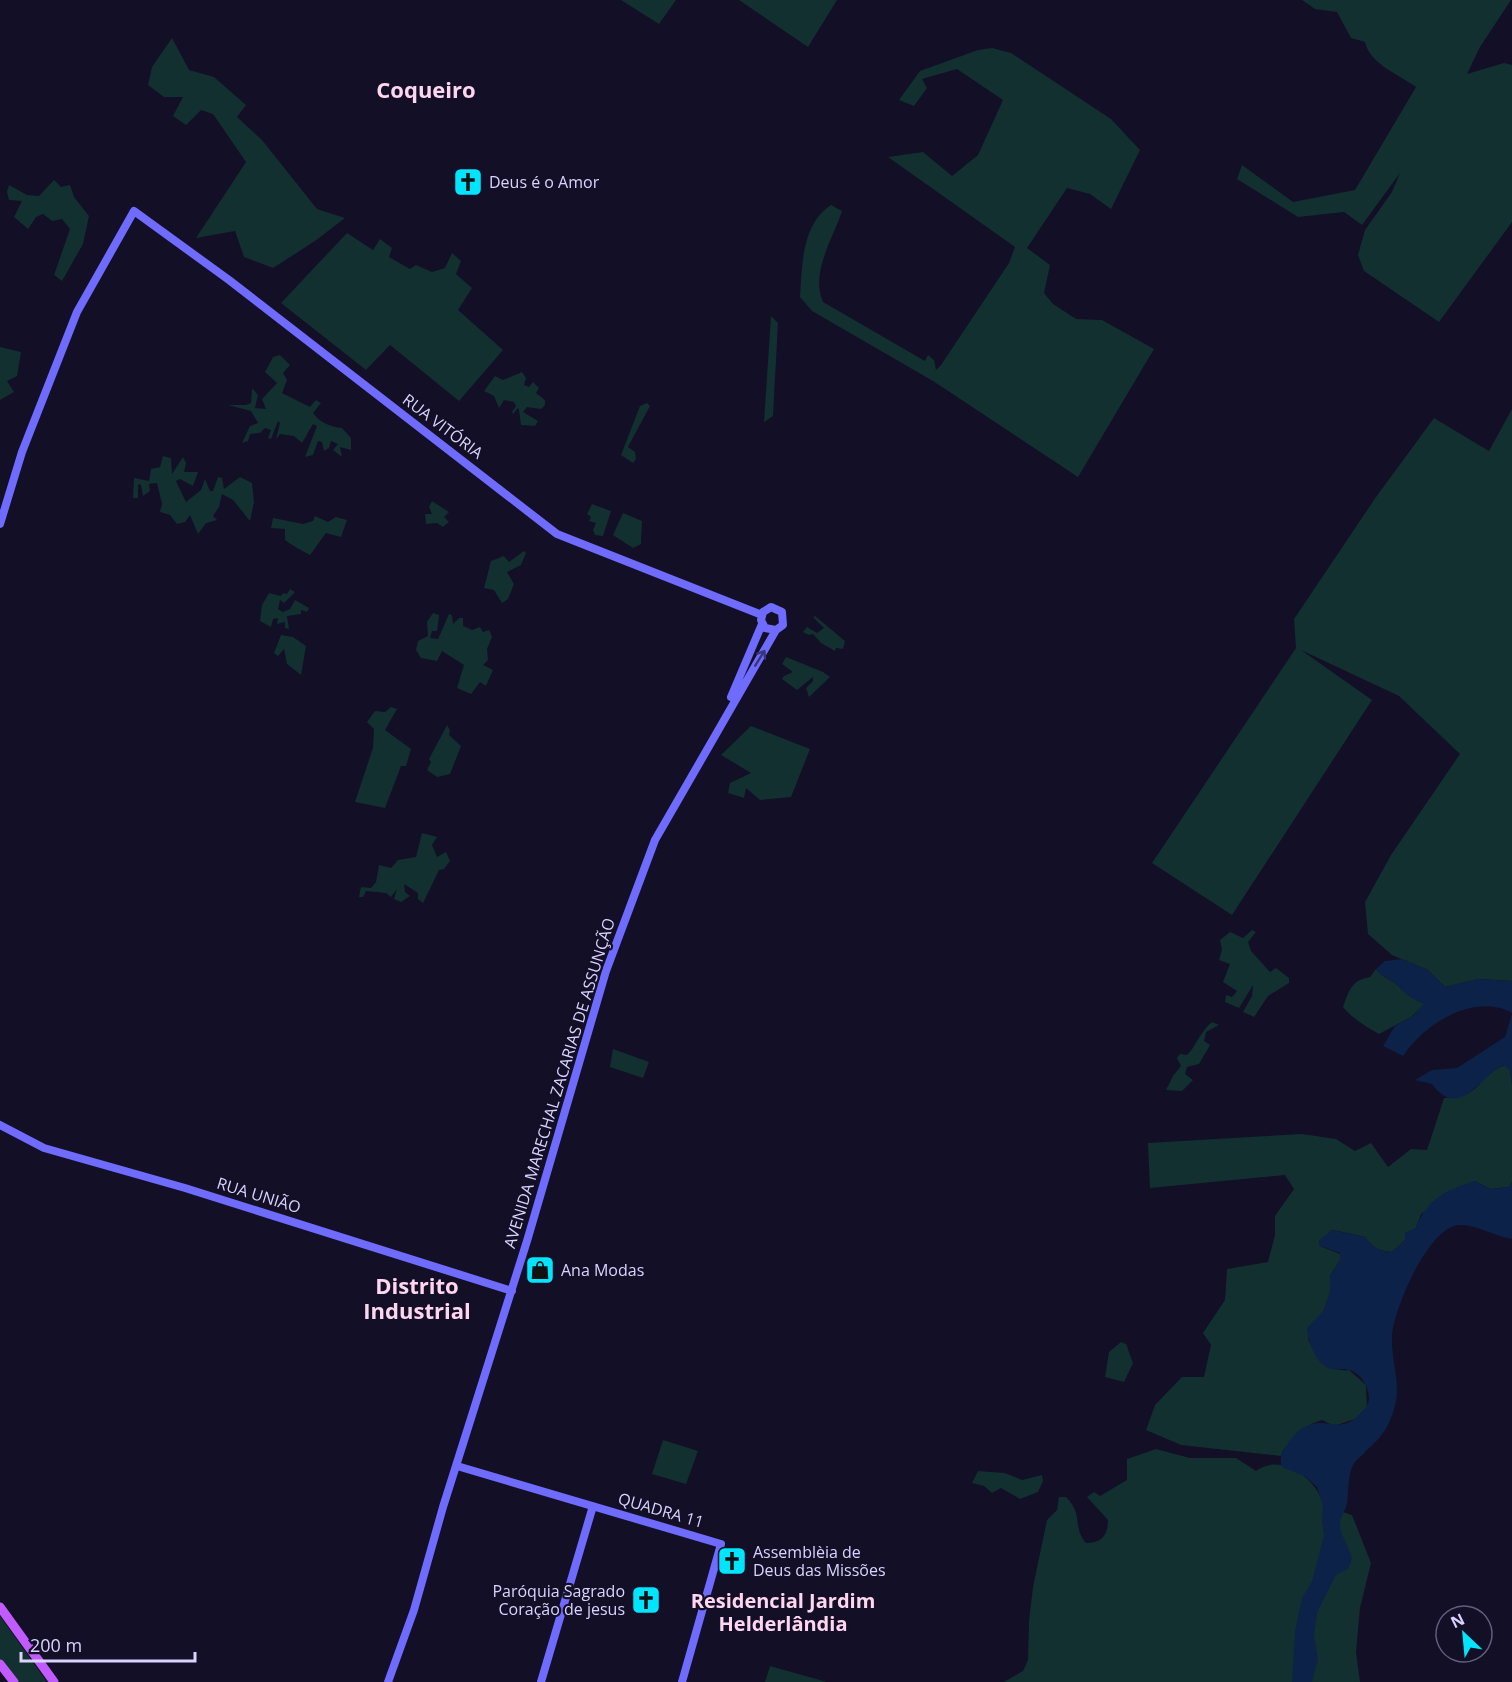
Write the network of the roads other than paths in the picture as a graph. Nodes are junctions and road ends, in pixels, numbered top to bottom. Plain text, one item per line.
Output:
1 (0, 524) edge
2 (762, 620) junction
3 (776, 630) junction
4 (721, 722) junction
5 (0, 1125) edge
6 (512, 1291) junction
7 (457, 1466) junction
8 (592, 1506) junction
9 (0, 1607) edge
10 (0, 1664) edge
11 (14, 1682) edge
12 (54, 1682) edge
13 (388, 1682) edge
14 (541, 1682) edge
15 (682, 1682) edge

1 - 2 street, RUA VITÓRIA
2 - 3 street
2 - 3 street
2 - 4 street, AVENIDA MARECHAL ZACARIAS DE ASSUNÇÃO
4 -> 3 street, AVENIDA MARECHAL ZACARIAS DE ASSUNÇÃO
4 - 6 street, AVENIDA MARECHAL ZACARIAS DE ASSUNÇÃO
5 - 6 street, RUA UNIÃO
6 - 7 street, AVENIDA MARECHAL ZACARIAS DE ASSUNÇÃO
7 - 8 street, QUADRA 11
7 - 13 street, AVENIDA MARECHAL ZACARIAS DE ASSUNÇÃO
8 - 14 street
8 - 15 street, QUADRA 11
9 - 12 main road
10 - 11 main road

